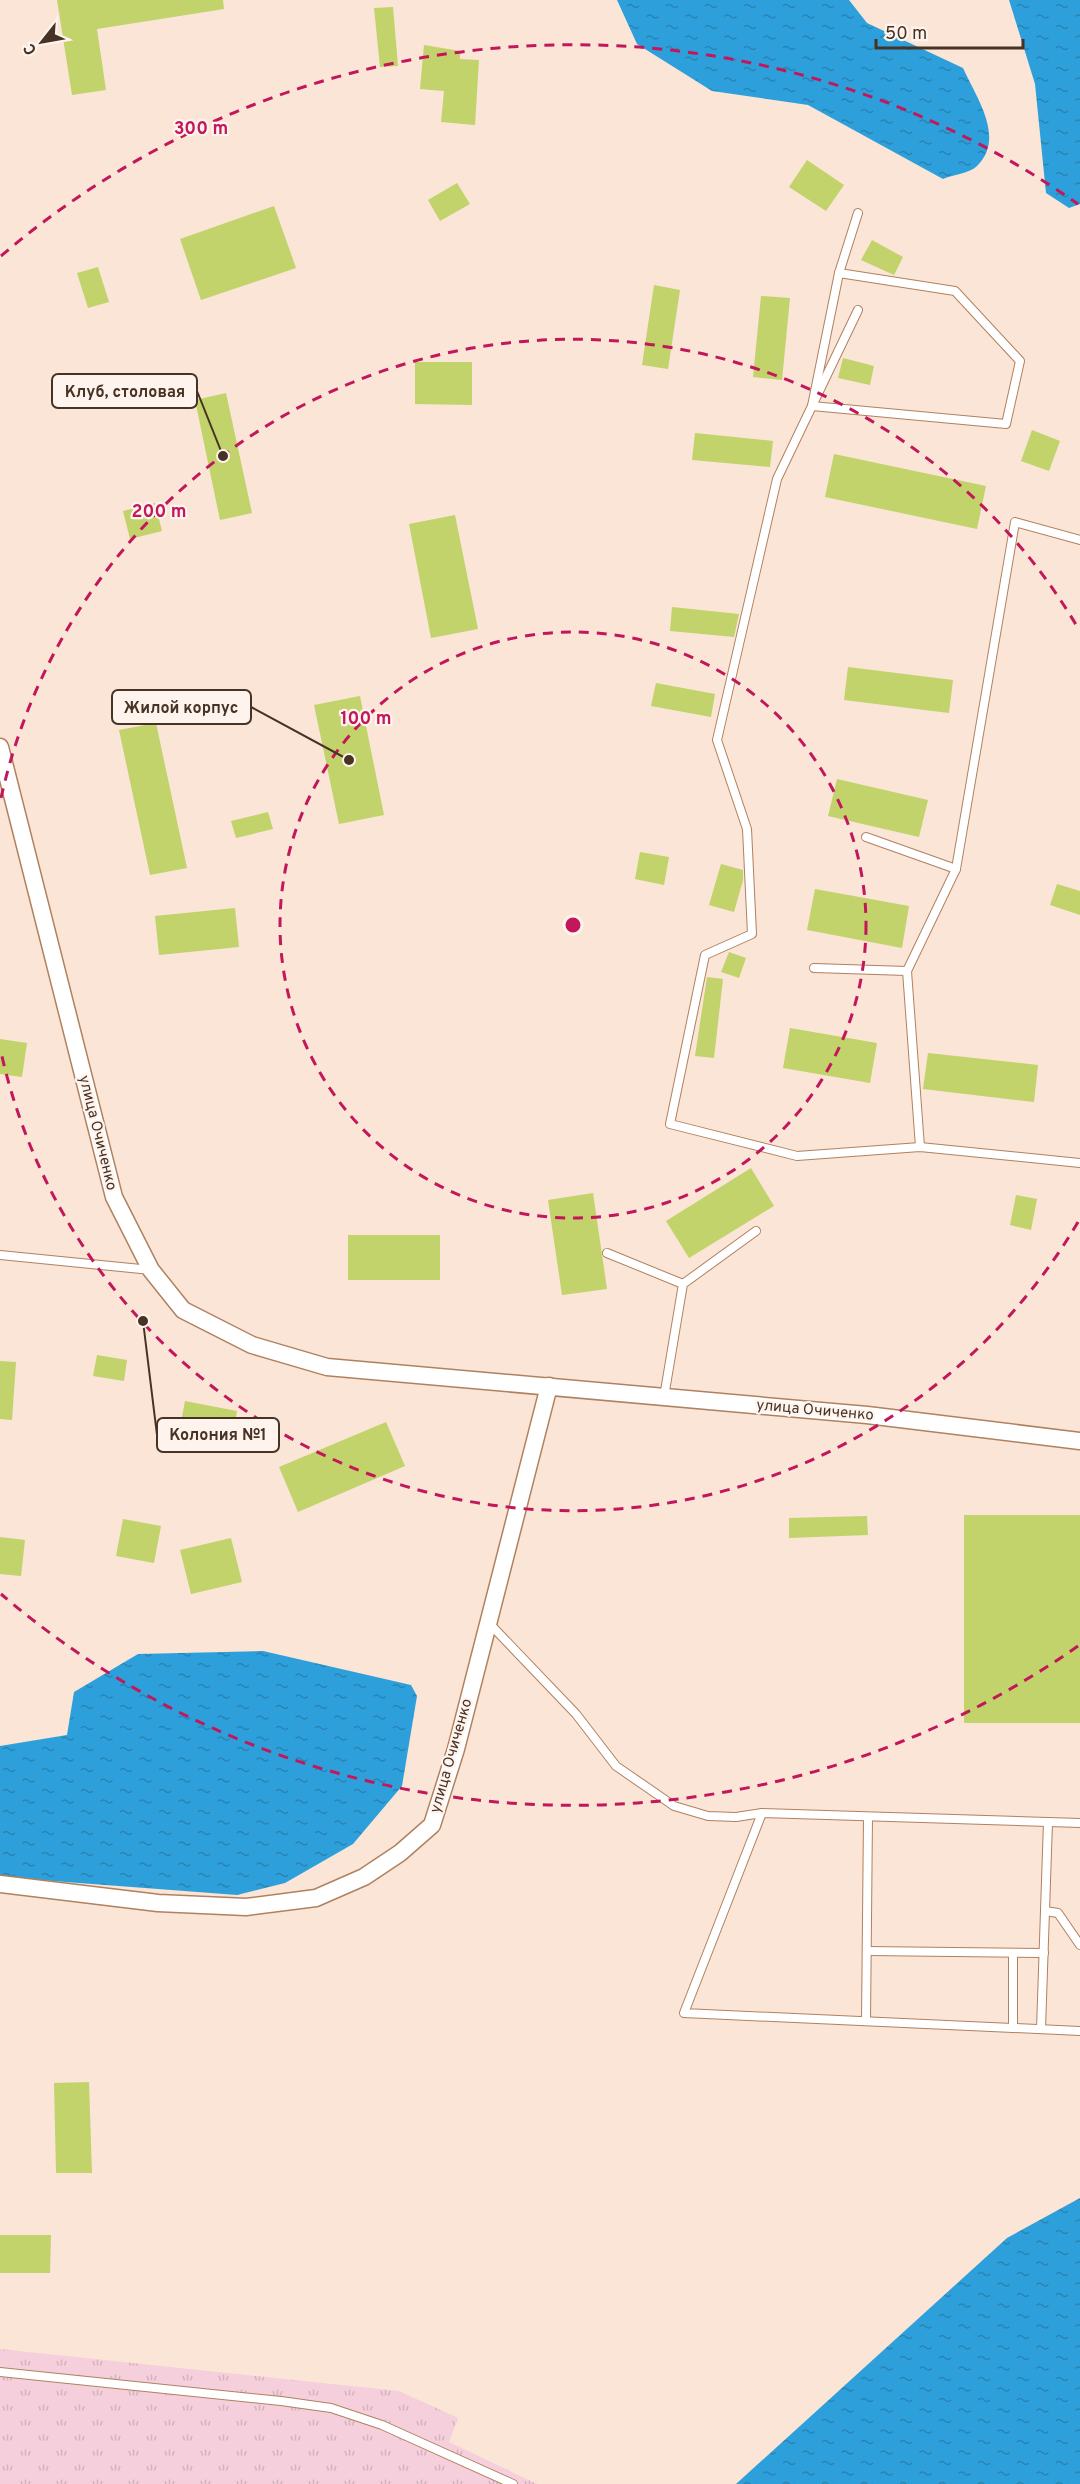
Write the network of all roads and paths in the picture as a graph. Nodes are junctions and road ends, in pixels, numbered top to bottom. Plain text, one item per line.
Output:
1 (858, 213) dead end
2 (839, 273) junction
3 (858, 310) dead end
4 (812, 406) junction
5 (1080, 540) edge
6 (0, 747) edge
7 (866, 837) dead end
8 (956, 868) junction
9 (814, 968) dead end
10 (907, 972) junction
11 (920, 1147) junction
12 (1080, 1163) edge
13 (756, 1231) dead end
14 (607, 1252) dead end
15 (0, 1255) edge
16 (151, 1270) junction
17 (683, 1284) junction
18 (549, 1386) junction
19 (664, 1397) junction
20 (1080, 1441) edge
21 (488, 1622) junction
22 (762, 1813) junction
23 (868, 1817) junction
24 (1048, 1822) junction
25 (1080, 1823) edge
26 (0, 1884) edge
27 (1045, 1911) junction
28 (1080, 1945) edge
29 (867, 1952) junction
30 (1013, 1953) junction
31 (1044, 1953) junction
32 (866, 2021) junction
33 (1013, 2028) junction
34 (1041, 2029) junction
35 (1080, 2031) edge
36 (0, 2372) edge
37 (513, 2484) edge

1 - 2 lane
2 - 4 lane
2 - 4 lane
3 - 4 lane
4 - 11 lane
5 - 8 lane
6 - 16 street, улица Очиченко
7 - 8 lane
8 - 10 lane
9 - 10 lane
10 - 11 lane
11 - 12 lane
13 - 17 lane
14 - 17 lane
15 - 16 lane
16 - 18 street, улица Очиченко
17 - 19 lane
18 - 19 street, улица Очиченко
18 - 21 street, улица Очиченко
19 - 20 street, улица Очиченко
21 - 22 lane
21 - 26 street, улица Очиченко
22 - 23 lane
22 - 32 lane
23 - 24 lane
23 - 29 lane
24 - 25 lane
24 - 27 lane
27 - 28 lane
27 - 31 lane
29 - 30 lane
29 - 32 lane
30 - 31 lane
30 - 33 lane
31 - 34 lane
32 - 33 lane
33 - 34 lane
34 - 35 lane
36 - 37 lane

